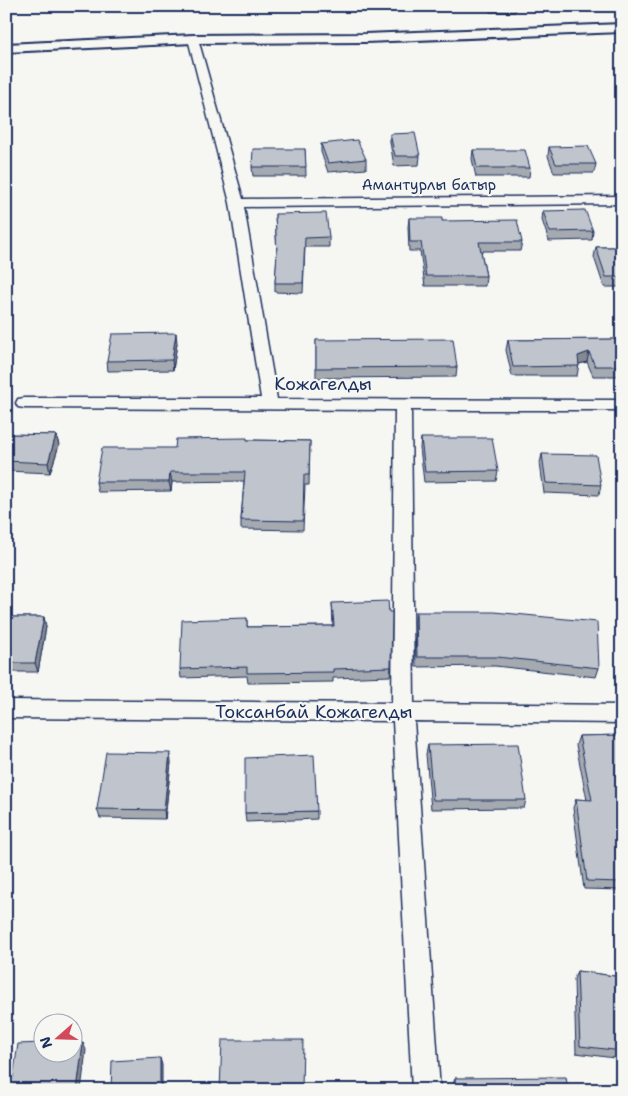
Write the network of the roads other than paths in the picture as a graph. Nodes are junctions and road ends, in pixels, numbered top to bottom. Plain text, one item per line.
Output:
1 (622, 28) edge
2 (192, 39) junction
3 (6, 48) edge
4 (622, 200) edge
5 (237, 203) junction
6 (24, 403) dead end
7 (270, 404) junction
8 (403, 404) junction
9 (622, 405) edge
10 (6, 709) edge
11 (403, 713) junction
12 (622, 714) edge
13 (426, 1090) edge

1 - 2 street
2 - 3 street
2 - 5 street
4 - 5 street, Амантурлы батыр
5 - 7 street
6 - 7 street, Кожагелды
7 - 8 street, Кожагелды
8 - 9 street, Кожагелды
8 - 11 street
10 - 11 street, Токсанбай Кожагелды
11 - 12 street, Токсанбай Кожагелды
11 - 13 street

